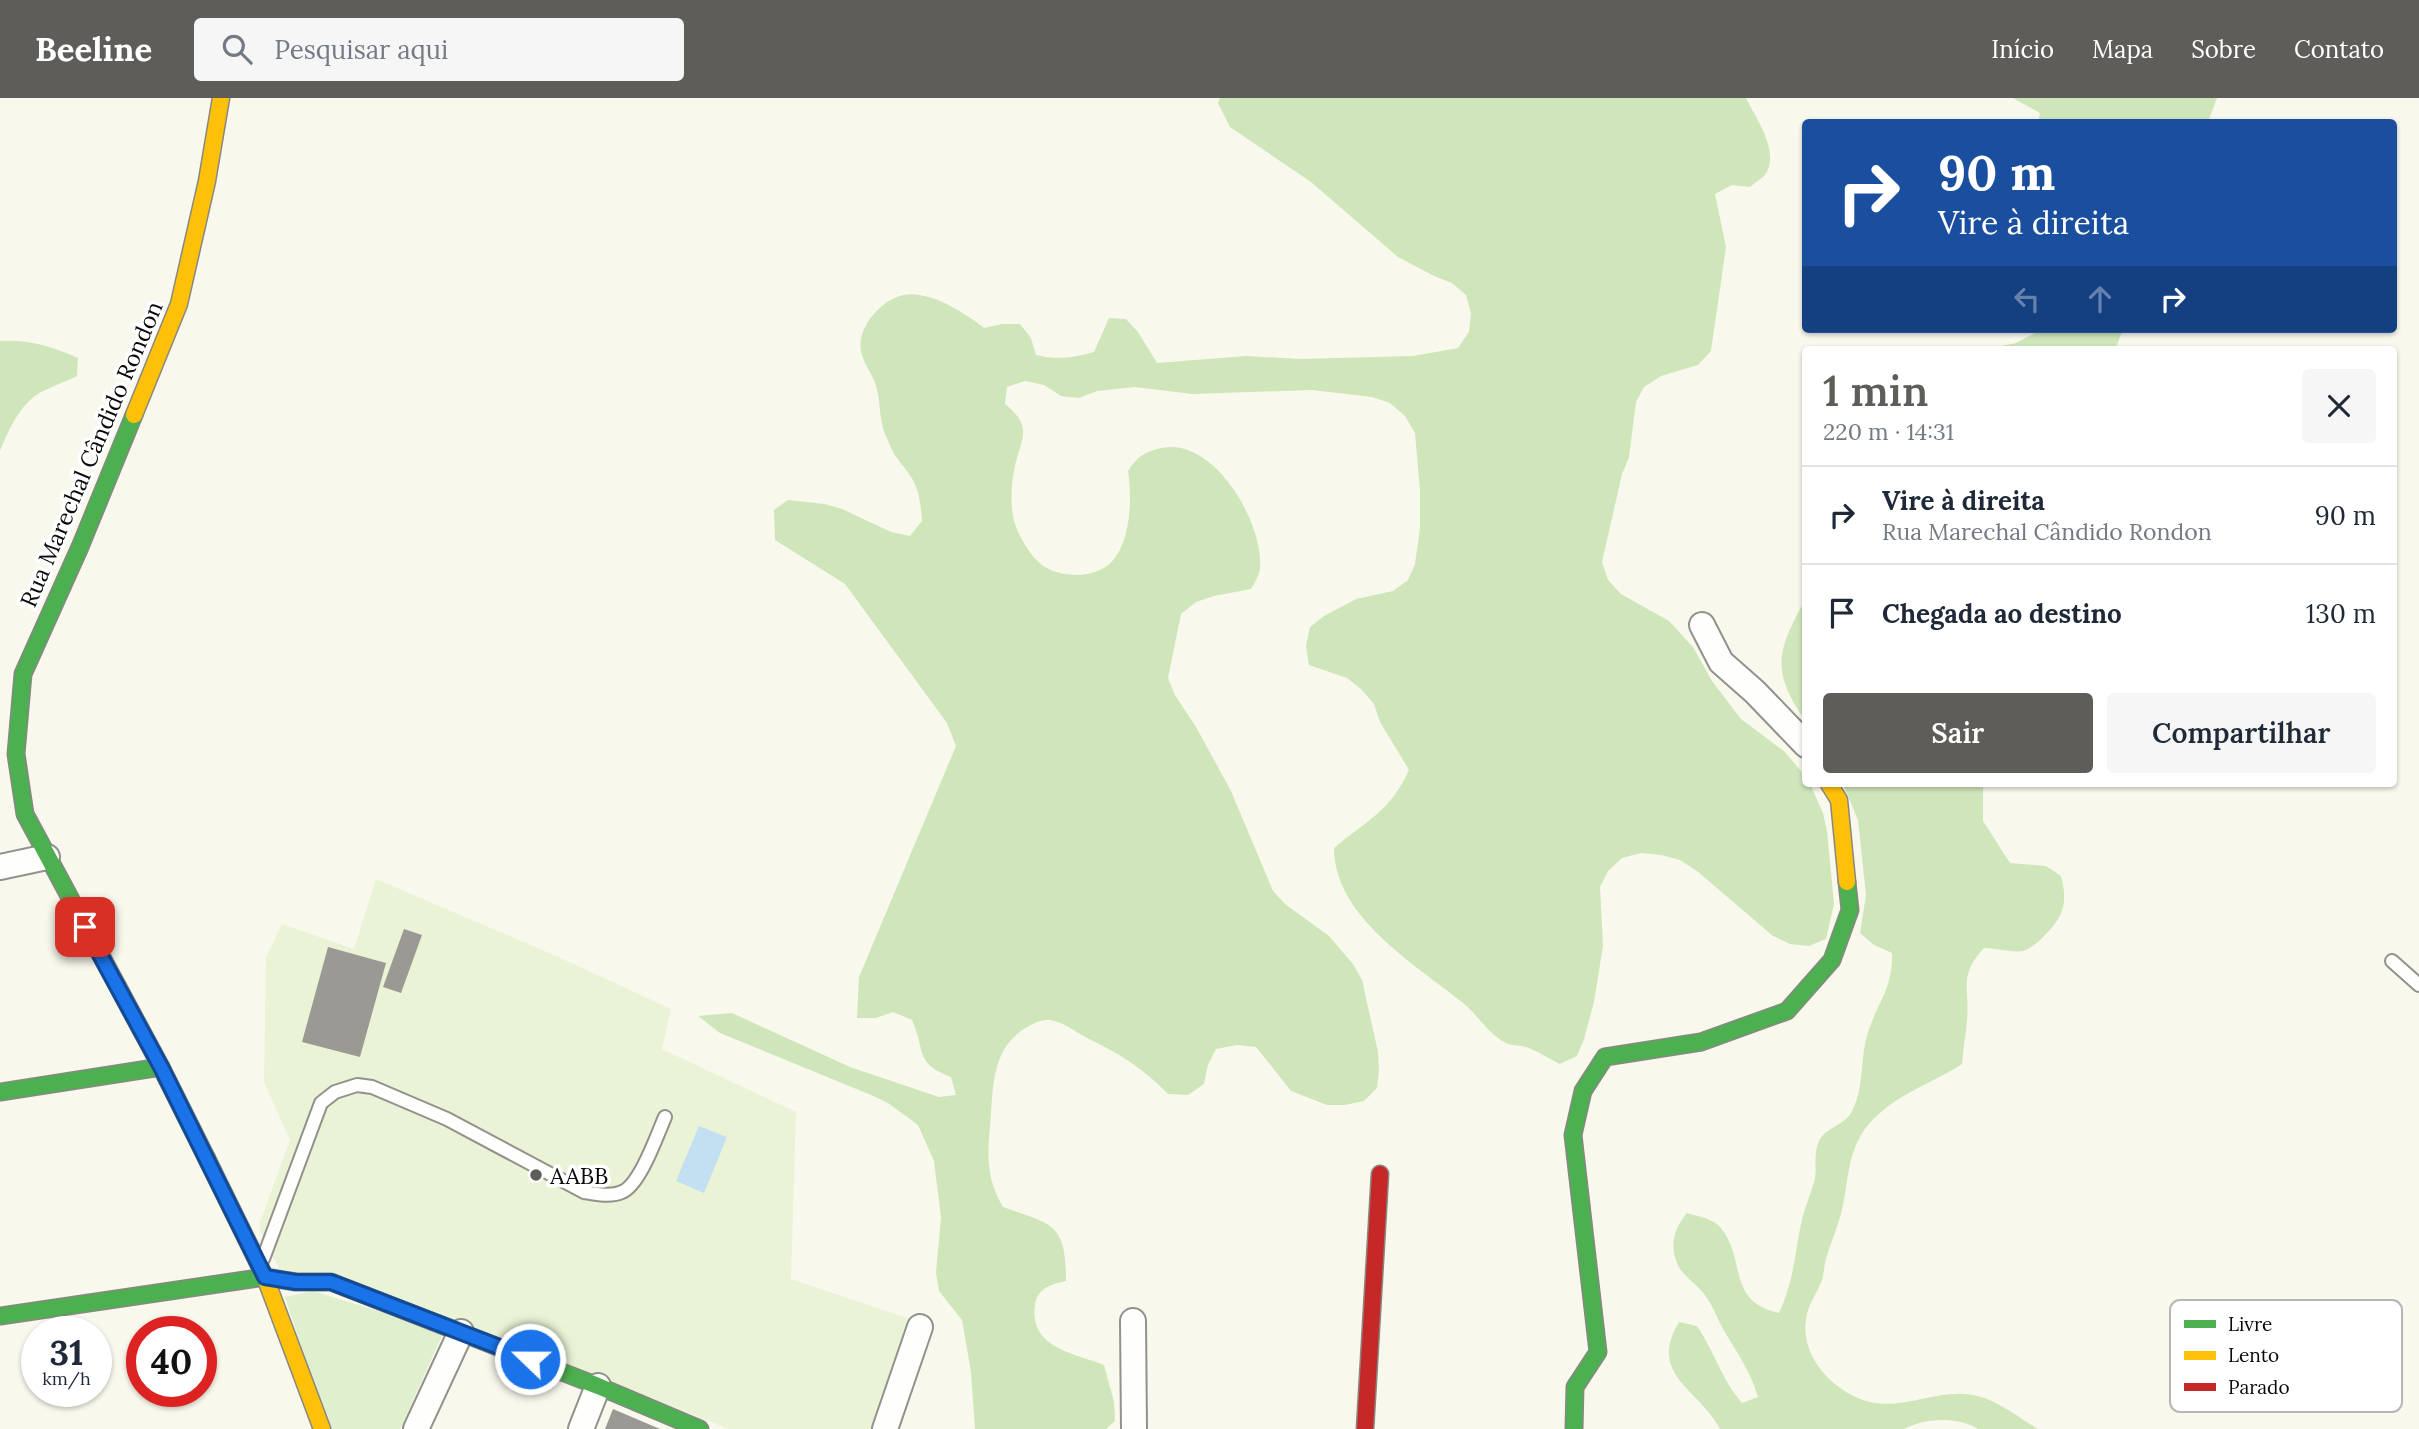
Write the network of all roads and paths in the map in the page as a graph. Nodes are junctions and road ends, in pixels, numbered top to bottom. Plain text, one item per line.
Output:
1 (221, 98) edge
2 (1702, 625) dead end
3 (1802, 741) edge
4 (1831, 787) edge
5 (47, 857) junction
6 (0, 867) edge
7 (2392, 961) dead end
8 (2419, 985) edge
9 (161, 1067) junction
10 (0, 1092) edge
11 (665, 1117) dead end
12 (1380, 1174) dead end
13 (262, 1271) junction
14 (0, 1317) edge
15 (1133, 1321) dead end
16 (920, 1327) dead end
17 (461, 1332) junction
18 (598, 1386) junction
19 (322, 1429) edge
20 (416, 1429) edge
21 (581, 1429) edge
22 (700, 1429) edge
23 (885, 1429) edge
24 (1134, 1429) edge
25 (1365, 1429) edge
26 (1574, 1429) edge

1 - 5 street, Rua Marechal Cândido Rondon
2 - 3 street
4 - 26 street
5 - 6 street
5 - 9 street, Rua Marechal Cândido Rondon
7 - 8 lane
9 - 10 street
9 - 13 street, Rua Marechal Cândido Rondon
11 - 13 lane
12 - 25 street
13 - 14 street
13 - 17 street
13 - 19 street, Rua Marechal Cândido Rondon
15 - 24 street
16 - 23 street
17 - 18 street
17 - 20 street
18 - 21 street
18 - 22 street

